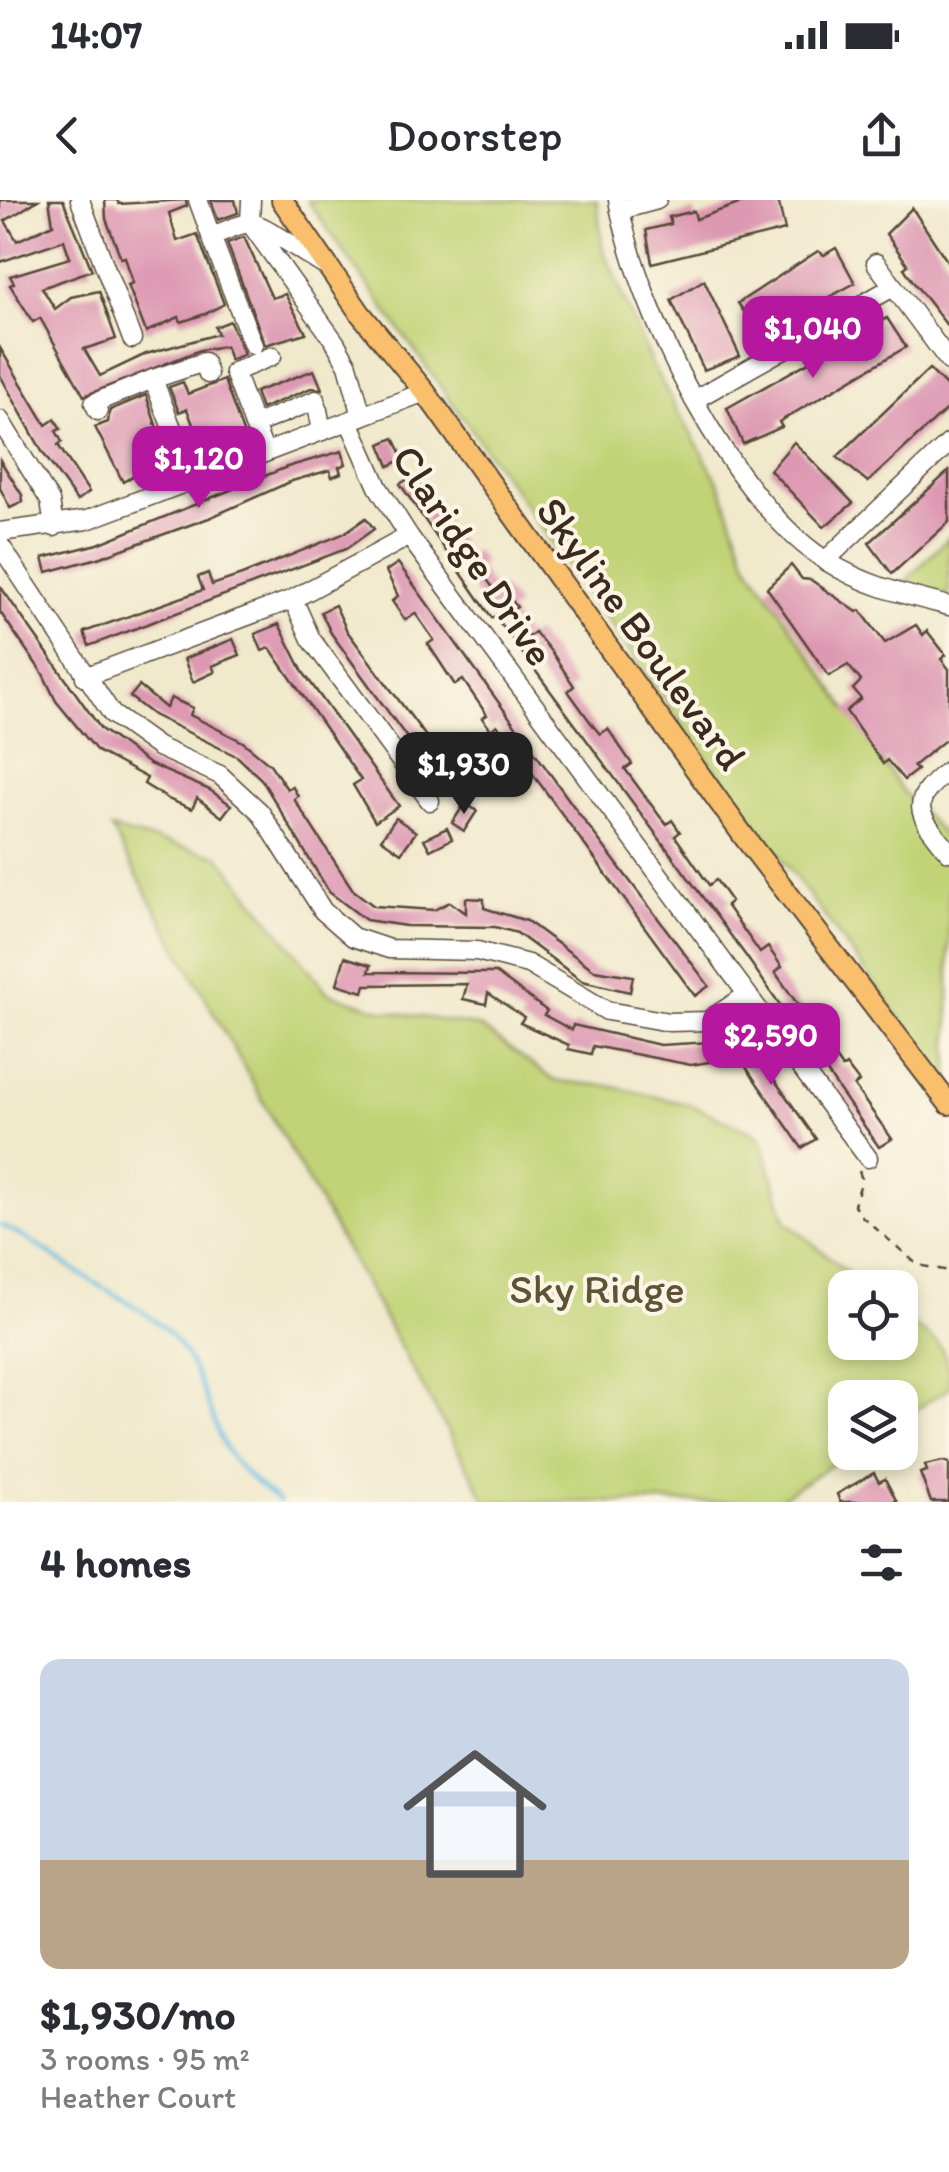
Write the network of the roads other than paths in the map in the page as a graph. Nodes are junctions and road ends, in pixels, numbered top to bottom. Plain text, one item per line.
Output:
1 (80, 200) edge
2 (198, 200) edge
3 (252, 200) edge
4 (282, 200) edge
5 (657, 200) edge
6 (619, 205) edge
7 (250, 223) junction
8 (211, 236) junction
9 (876, 263) dead end
10 (330, 269) junction
11 (894, 287) junction
12 (132, 340) dead end
13 (253, 345) dead end
14 (272, 356) dead end
15 (949, 361) edge
16 (208, 374) dead end
17 (153, 379) junction
18 (425, 392) junction
19 (694, 400) junction
20 (98, 411) dead end
21 (356, 418) junction
22 (0, 420) edge
23 (254, 425) junction
24 (322, 431) junction
25 (949, 443) edge
26 (264, 453) junction
27 (192, 480) junction
28 (54, 527) junction
29 (0, 532) edge
30 (409, 536) junction
31 (0, 545) edge
32 (825, 561) junction
33 (293, 599) junction
34 (949, 606) edge
35 (86, 677) junction
36 (949, 770) edge
37 (430, 801) dead end
38 (949, 852) edge
39 (747, 995) junction
40 (949, 1104) edge
41 (866, 1154) road end

1 - 12 street
2 - 8 street
3 - 7 street
4 - 10 main road, Skyline Boulevard
5 - 6 street
6 - 19 street
7 - 8 street
7 - 10 street
7 - 21 street, Claridge Drive
8 - 13 street
9 - 11 street
10 - 18 main road, Skyline Boulevard
11 - 15 street
11 - 19 street
14 - 23 street
16 - 17 street
17 - 20 street
17 - 27 street
18 - 21 street
18 - 40 main road, Skyline Boulevard
19 - 32 street
21 - 24 street
21 - 30 street, Claridge Drive
22 - 28 street
23 - 24 street
23 - 26 street
24 - 26 street
25 - 32 street
26 - 27 street
27 - 28 street
28 - 29 street
30 - 33 street
30 - 39 street, Claridge Drive
31 - 35 street
32 - 34 street
33 - 35 street
33 - 37 street
35 - 39 street
36 - 38 street
39 - 41 street, Claridge Drive

